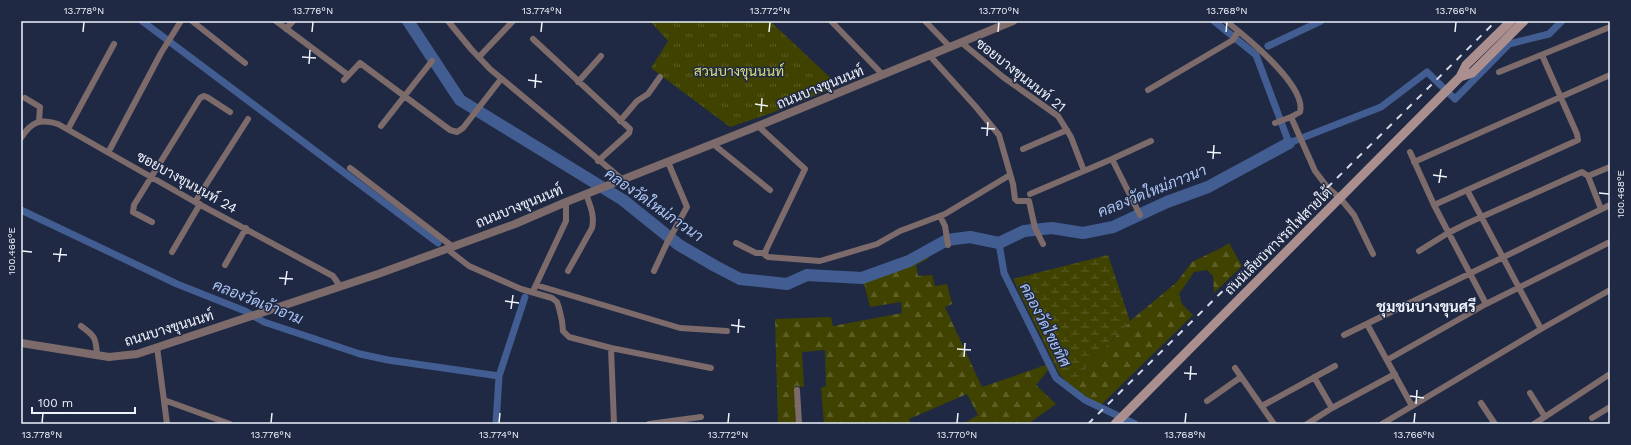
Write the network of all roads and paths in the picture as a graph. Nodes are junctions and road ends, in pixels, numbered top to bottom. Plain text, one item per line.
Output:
1 (181, 21) edge
2 (192, 21) edge
3 (276, 21) edge
4 (293, 21) edge
5 (448, 21) edge
6 (513, 21) edge
7 (831, 21) edge
8 (925, 21) edge
9 (1013, 21) edge
10 (1226, 21) edge
11 (1511, 21) edge
12 (1524, 21) edge
13 (1610, 27) edge
14 (286, 29) junction
15 (1238, 31) junction
16 (533, 39) dead end
17 (962, 43) junction
18 (114, 44) dead end
19 (950, 47) junction
20 (1542, 55) junction
21 (601, 56) dead end
22 (930, 56) junction
23 (479, 57) junction
24 (432, 61) dead end
25 (245, 63) dead end
26 (1469, 69) junction
27 (1499, 72) dead end
28 (883, 75) junction
29 (1610, 75) edge
30 (660, 77) dead end
31 (501, 79) junction
32 (578, 82) junction
33 (1148, 90) dead end
34 (404, 96) junction
35 (1561, 97) junction
36 (25, 98) dead end
37 (230, 112) dead end
38 (1292, 117) junction
39 (248, 119) dead end
40 (39, 121) junction
41 (620, 121) junction
42 (1279, 121) dead end
43 (381, 126) dead end
44 (758, 126) junction
45 (68, 129) junction
46 (1067, 130) junction
47 (22, 135) edge
48 (1151, 141) dead end
49 (713, 144) junction
50 (1023, 149) dead end
51 (109, 152) junction
52 (1410, 152) dead end
53 (1112, 159) junction
54 (598, 161) junction
55 (668, 162) junction
56 (1414, 162) junction
57 (1610, 167) edge
58 (350, 168) dead end
59 (1084, 171) junction
60 (1010, 175) junction
61 (151, 176) junction
62 (1588, 176) junction
63 (623, 180) junction
64 (770, 190) dead end
65 (1467, 190) junction
66 (586, 194) junction
67 (1030, 194) dead end
68 (1340, 198) junction
69 (566, 202) junction
70 (198, 203) junction
71 (1610, 204) edge
72 (1434, 205) junction
73 (1601, 209) junction
74 (1140, 214) dead end
75 (940, 216) junction
76 (1481, 218) junction
77 (152, 222) dead end
78 (246, 228) junction
79 (1448, 233) junction
80 (1610, 242) edge
81 (736, 243) dead end
82 (1043, 244) dead end
83 (948, 245) dead end
84 (450, 248) junction
85 (1419, 251) dead end
86 (172, 252) dead end
87 (765, 253) junction
88 (1374, 254) dead end
89 (1502, 257) junction
90 (225, 265) dead end
91 (568, 271) dead end
92 (654, 271) dead end
93 (1469, 272) junction
94 (536, 285) junction
95 (340, 286) junction
96 (1518, 287) junction
97 (1610, 290) edge
98 (530, 292) junction
99 (1486, 304) junction
100 (1367, 324) junction
101 (81, 326) dead end
102 (1541, 329) junction
103 (727, 330) dead end
104 (1344, 335) dead end
105 (21, 343) edge
106 (157, 347) junction
107 (611, 348) junction
108 (97, 355) junction
109 (1387, 360) junction
110 (1335, 366) dead end
111 (711, 368) dead end
112 (1235, 368) dead end
113 (1395, 374) junction
114 (1610, 374) edge
115 (1241, 377) junction
116 (1314, 378) junction
117 (797, 390) dead end
118 (1530, 393) dead end
119 (164, 400) junction
120 (1207, 401) dead end
121 (1481, 403) dead end
122 (1262, 406) junction
123 (1412, 406) junction
124 (1610, 407) edge
125 (1332, 408) junction
126 (701, 417) dead end
127 (1545, 417) junction
128 (1592, 418) dead end
129 (167, 424) edge
130 (230, 424) edge
131 (614, 424) edge
132 (649, 424) edge
133 (799, 424) edge
134 (1115, 424) edge
135 (1274, 424) edge
136 (1307, 424) edge
137 (1382, 424) edge
138 (1495, 424) edge
139 (1534, 424) edge

1 - 51 street
2 - 25 street
3 - 14 street
4 - 14 street
5 - 23 street
6 - 23 street
7 - 28 street
8 - 19 street
9 - 17 street, ถนนบางขุนนนท์
10 - 15 street
11 - 26 main road
12 - 26 main road
13 - 20 street
14 - 34 street
15 - 33 street
15 - 38 street
16 - 32 street
17 - 19 street, ถนนบางขุนนนท์
17 - 46 street, ซอยบางขุนนนท์ 21
18 - 45 street
19 - 22 street, ถนนบางขุนนนท์
20 - 27 street
20 - 35 street
21 - 32 street
22 - 28 street, ถนนบางขุนนนท์
22 - 60 street
23 - 31 street
24 - 34 street
26 - 68 main road, ถนนเลียบทางรถไฟสายใต้
28 - 44 street, ถนนบางขุนนนท์
29 - 35 street
30 - 41 street
31 - 34 street
31 - 54 street
32 - 41 street
34 - 43 street
35 - 56 street
35 - 65 street
36 - 40 street
37 - 61 street
38 - 42 street
38 - 68 street
39 - 70 street
40 - 45 street, ซอยบางขุนนนท์ 24
40 - 47 street
41 - 54 street
44 - 49 street, ถนนบางขุนนนท์
44 - 87 street
45 - 51 street, ซอยบางขุนนนท์ 24
46 - 50 street
46 - 59 street, ซอยบางขุนนนท์ 21
48 - 53 street
49 - 55 street, ถนนบางขุนนนท์
49 - 64 street
51 - 61 street, ซอยบางขุนนนท์ 24
52 - 56 street
53 - 59 street
53 - 74 street
54 - 63 street
55 - 63 street, ถนนบางขุนนนท์
55 - 92 street
56 - 72 street
57 - 62 street
58 - 84 street
59 - 67 street
60 - 75 street
60 - 82 street
61 - 70 street, ซอยบางขุนนนท์ 24
61 - 77 street
62 - 73 street
62 - 76 street
63 - 66 street, ถนนบางขุนนนท์
65 - 72 street
65 - 76 street
66 - 69 street, ถนนบางขุนนนท์
66 - 91 street
68 - 88 street
68 - 134 main road, ถนนเลียบทางรถไฟสายใต้
69 - 84 street, ถนนบางขุนนนท์
69 - 94 street
70 - 78 street, ซอยบางขุนนนท์ 24
70 - 86 street
71 - 73 street
72 - 79 street
73 - 89 street
75 - 83 street
75 - 87 street
76 - 79 street
76 - 89 street
78 - 90 street
78 - 95 street, ซอยบางขุนนนท์ 24
79 - 85 street
79 - 93 street
80 - 96 street
81 - 87 street
84 - 95 street, ถนนบางขุนนนท์
84 - 98 street
89 - 93 street
89 - 96 street
93 - 99 street
93 - 100 street
94 - 98 street
94 - 103 street
95 - 106 street, ถนนบางขุนนนท์
96 - 99 street
96 - 102 street
97 - 102 street
98 - 107 street
99 - 109 street
100 - 104 street
100 - 109 street
101 - 108 street
102 - 123 street
105 - 108 street, ถนนบางขุนนนท์
106 - 108 street, ถนนบางขุนนนท์
106 - 119 street
107 - 111 street
107 - 131 street
109 - 113 street
110 - 116 street
112 - 115 street
113 - 123 street
113 - 125 street
114 - 127 street
115 - 120 street
115 - 122 street
116 - 122 street
116 - 125 street
117 - 133 street
118 - 127 street
119 - 129 street
119 - 130 street
121 - 138 street
122 - 135 street
123 - 137 street
124 - 128 street
125 - 136 street
126 - 132 street
127 - 139 street

